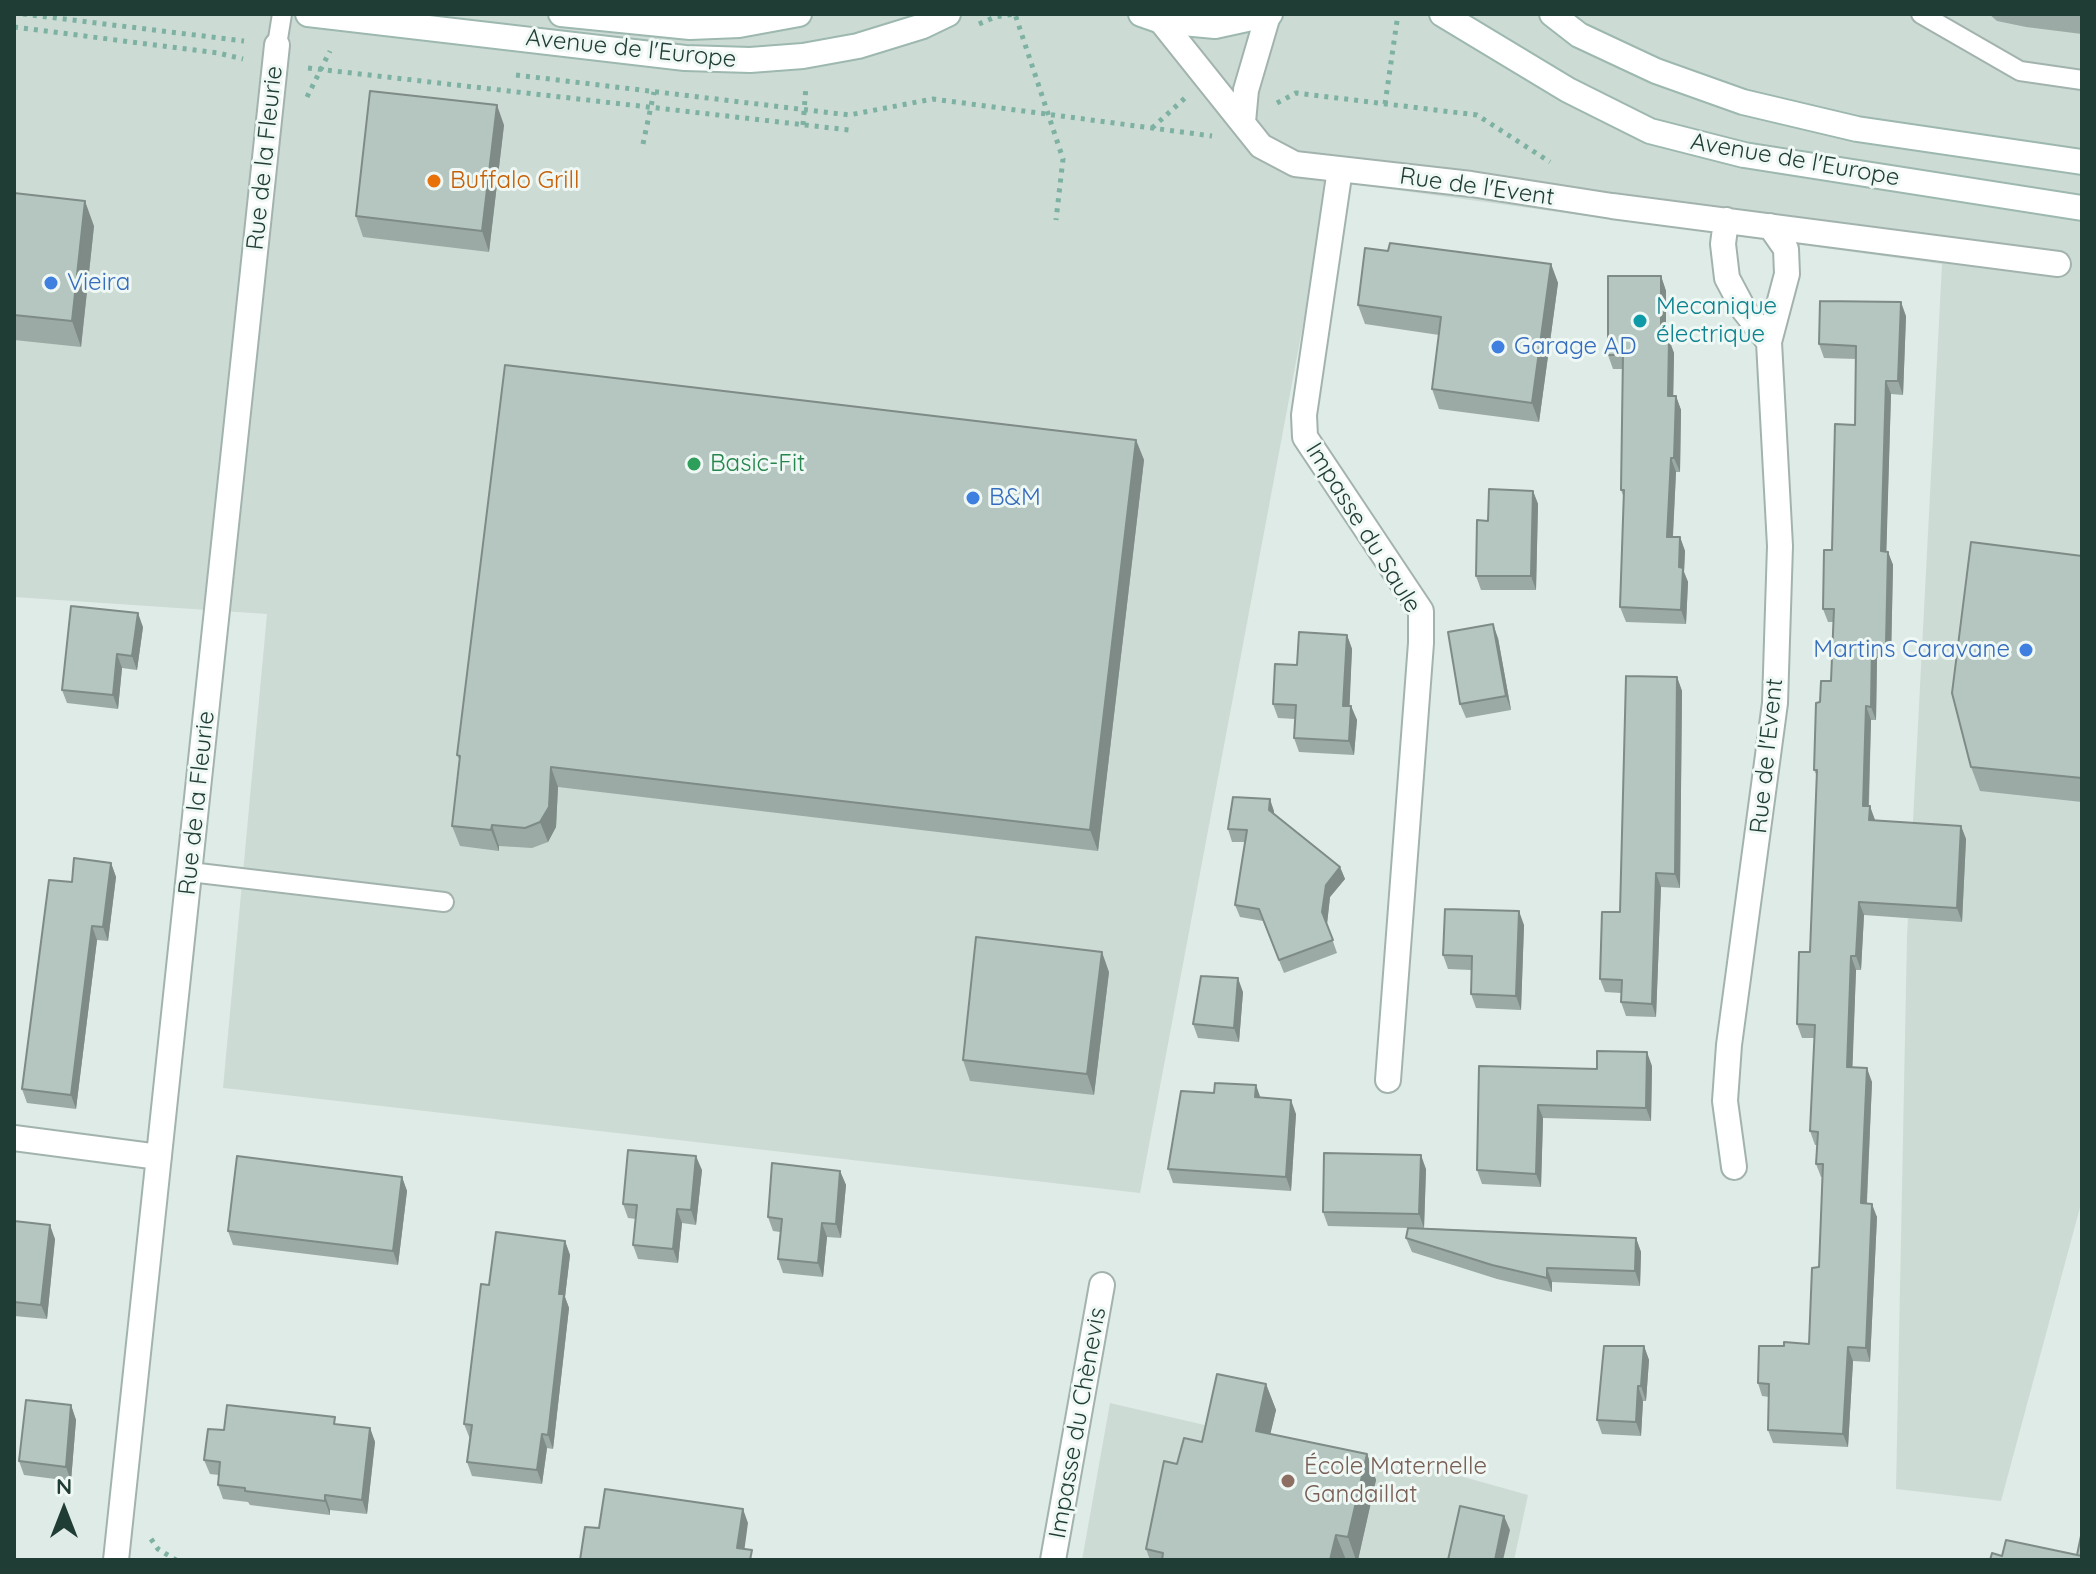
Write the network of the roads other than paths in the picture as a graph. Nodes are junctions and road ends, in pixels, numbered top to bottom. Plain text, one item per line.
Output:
1 (282, 14) edge
2 (308, 14) edge
3 (561, 14) edge
4 (799, 14) edge
5 (948, 14) edge
6 (1442, 14) edge
7 (1552, 14) edge
8 (1921, 14) edge
9 (1269, 15) edge
10 (1151, 18) edge
11 (276, 55) joint
12 (2082, 80) edge
13 (1243, 122) junction
14 (2082, 162) edge
15 (1340, 169) junction
16 (2082, 208) edge
17 (1726, 220) junction
18 (1770, 226) junction
19 (2058, 264) dead end
20 (1769, 342) junction
21 (190, 872) junction
22 (444, 902) dead end
23 (1388, 1080) dead end
24 (14, 1138) edge
25 (159, 1157) junction
26 (1734, 1167) dead end
27 (1102, 1285) dead end
28 (116, 1560) edge
29 (1053, 1560) edge

1 - 11 lane
2 - 5 street, Avenue de l'Europe
3 - 4 street, Avenue de l'Europe
6 - 16 street, Avenue de l'Europe
7 - 14 street, Avenue de l'Europe
8 - 12 lane
9 - 10 street
9 - 13 street
10 - 13 street, Rue de l'Event
11 - 21 street, Rue de la Fleurie
13 - 15 street, Rue de l'Event
15 - 17 street, Rue de l'Event
15 - 23 street, Impasse du Saule
17 - 18 street, Rue de l'Event
17 - 20 street
18 - 19 street, Rue de l'Event
18 - 20 street, Rue de l'Event
20 - 26 street, Rue de l'Event
21 - 22 lane
21 - 25 street, Rue de la Fleurie
24 - 25 street
25 - 28 street, Rue de la Fleurie
27 - 29 street, Impasse du Chènevis

